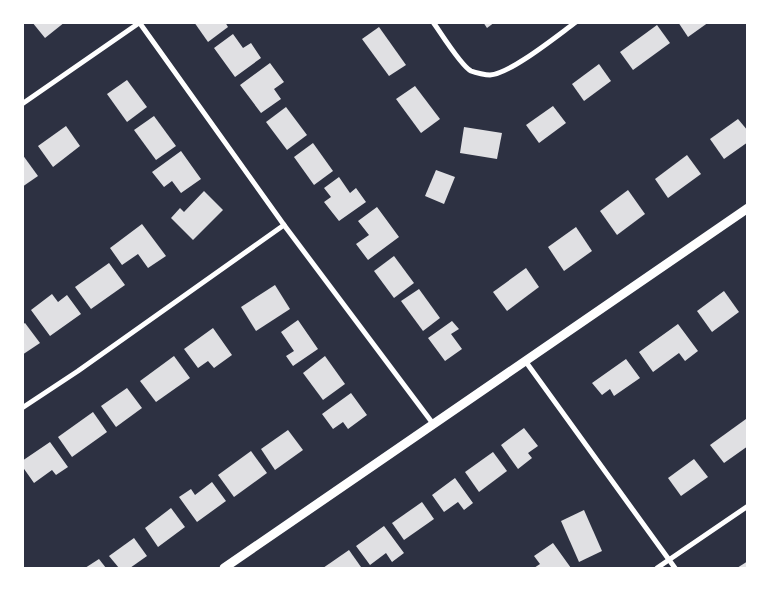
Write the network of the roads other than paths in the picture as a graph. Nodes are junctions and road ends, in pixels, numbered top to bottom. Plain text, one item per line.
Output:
1 (433, 22) edge
2 (576, 22) edge
3 (139, 23) edge
4 (22, 104) edge
5 (748, 208) edge
6 (284, 225) junction
7 (526, 362) junction
8 (22, 408) edge
9 (434, 424) junction
10 (748, 506) edge
11 (669, 560) junction
12 (224, 568) edge
13 (657, 568) edge
14 (675, 568) edge

1 - 2 street
3 - 4 street
3 - 6 street
5 - 7 street
6 - 8 street
6 - 9 street
7 - 9 street
7 - 11 street
9 - 12 street
10 - 11 street
11 - 13 street
11 - 14 street

